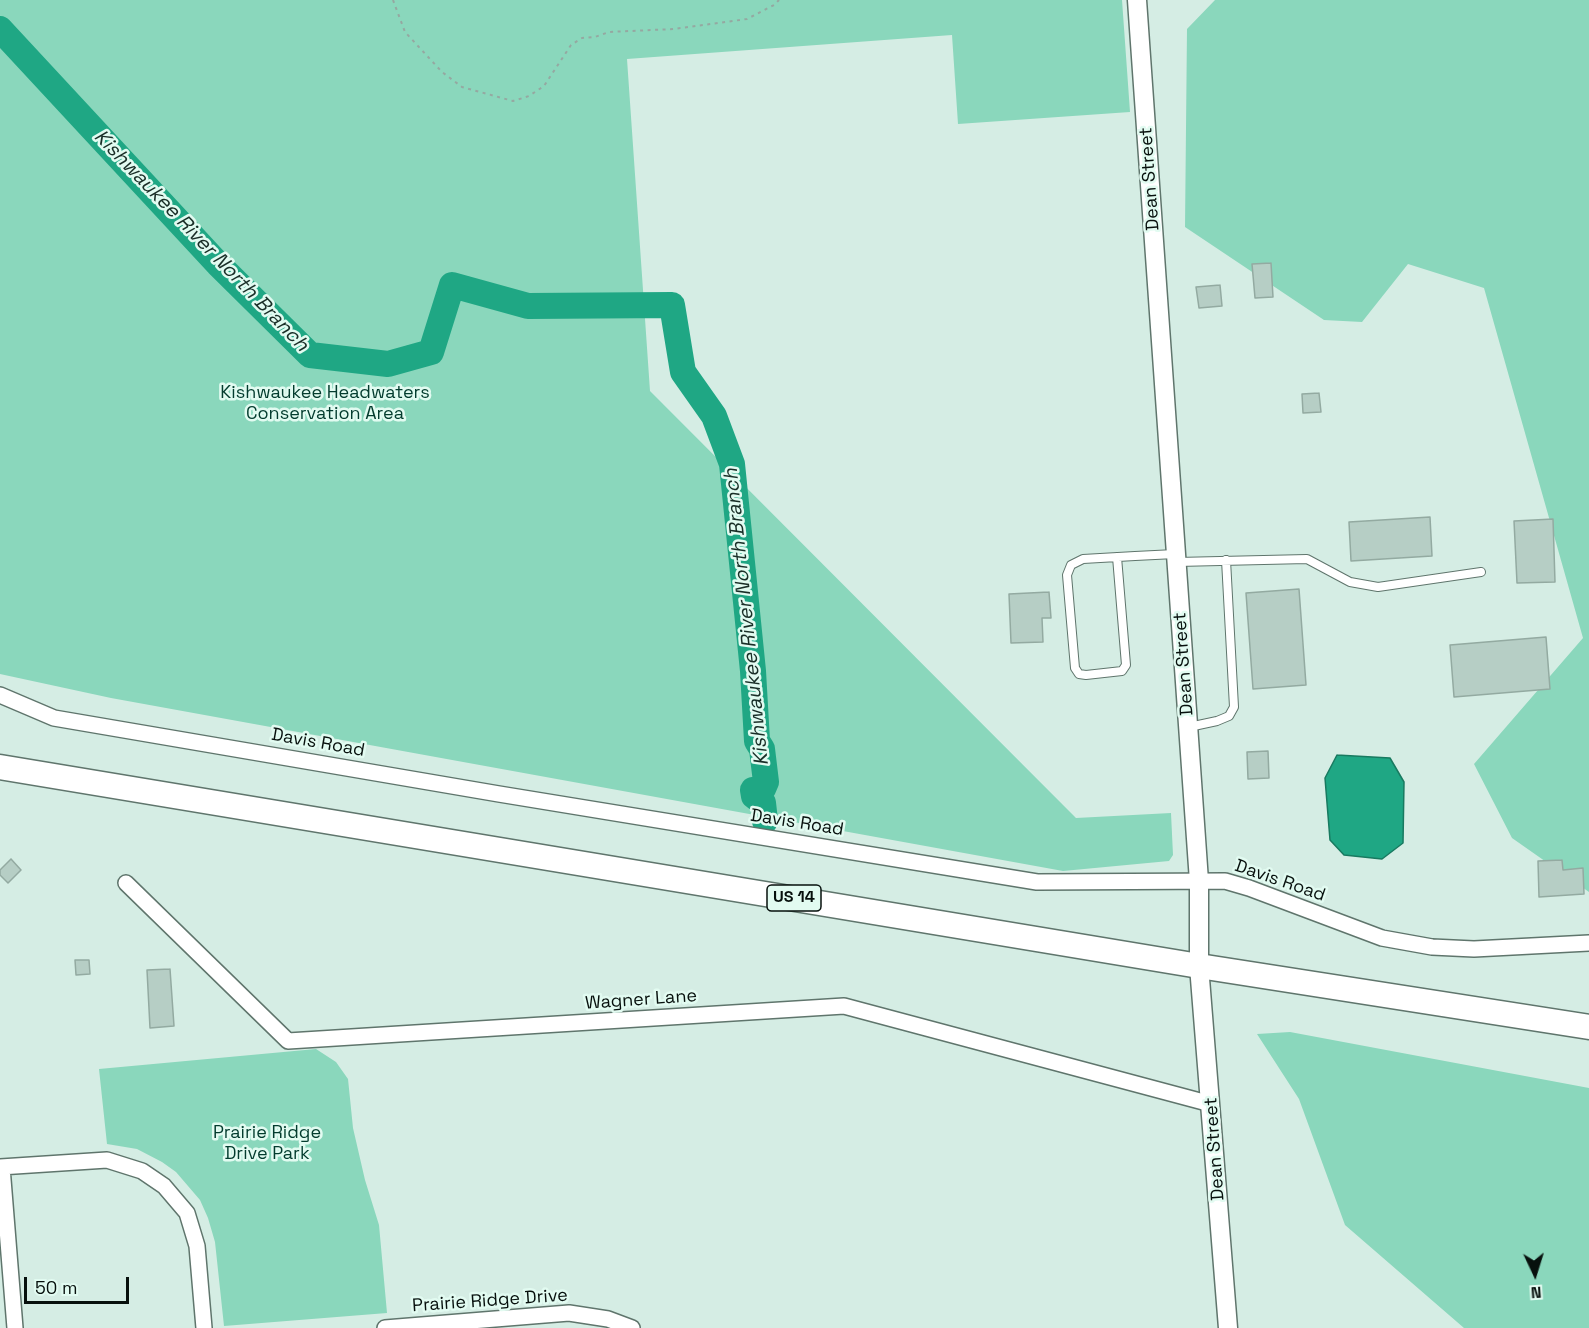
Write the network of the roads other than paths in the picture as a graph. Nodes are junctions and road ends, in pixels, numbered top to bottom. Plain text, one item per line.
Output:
1 (1137, 0) edge
2 (1118, 557) junction
3 (1177, 558) junction
4 (1226, 560) junction
5 (1481, 572) dead end
6 (0, 695) edge
7 (1189, 727) junction
8 (0, 767) edge
9 (1199, 880) junction
10 (126, 883) dead end
11 (1589, 943) edge
12 (1199, 966) junction
13 (1589, 1027) edge
14 (1211, 1104) junction
15 (1, 1167) edge
16 (15, 1328) edge
17 (204, 1328) edge
18 (386, 1328) edge
19 (632, 1328) edge
20 (1228, 1328) edge

1 - 3 street, Dean Street
2 - 2 lane
2 - 3 lane
3 - 4 lane
3 - 7 street, Dean Street
4 - 5 lane
4 - 7 lane
6 - 9 street, Davis Road
7 - 9 street, Dean Street
8 - 12 main road, US 14
9 - 11 street, Davis Road
9 - 12 street, Dean Street
10 - 14 street, Wagner Lane
12 - 13 main road, US 14
12 - 14 street, Dean Street
14 - 20 street, Dean Street
15 - 16 street
15 - 17 street
18 - 19 street, Prairie Ridge Drive

